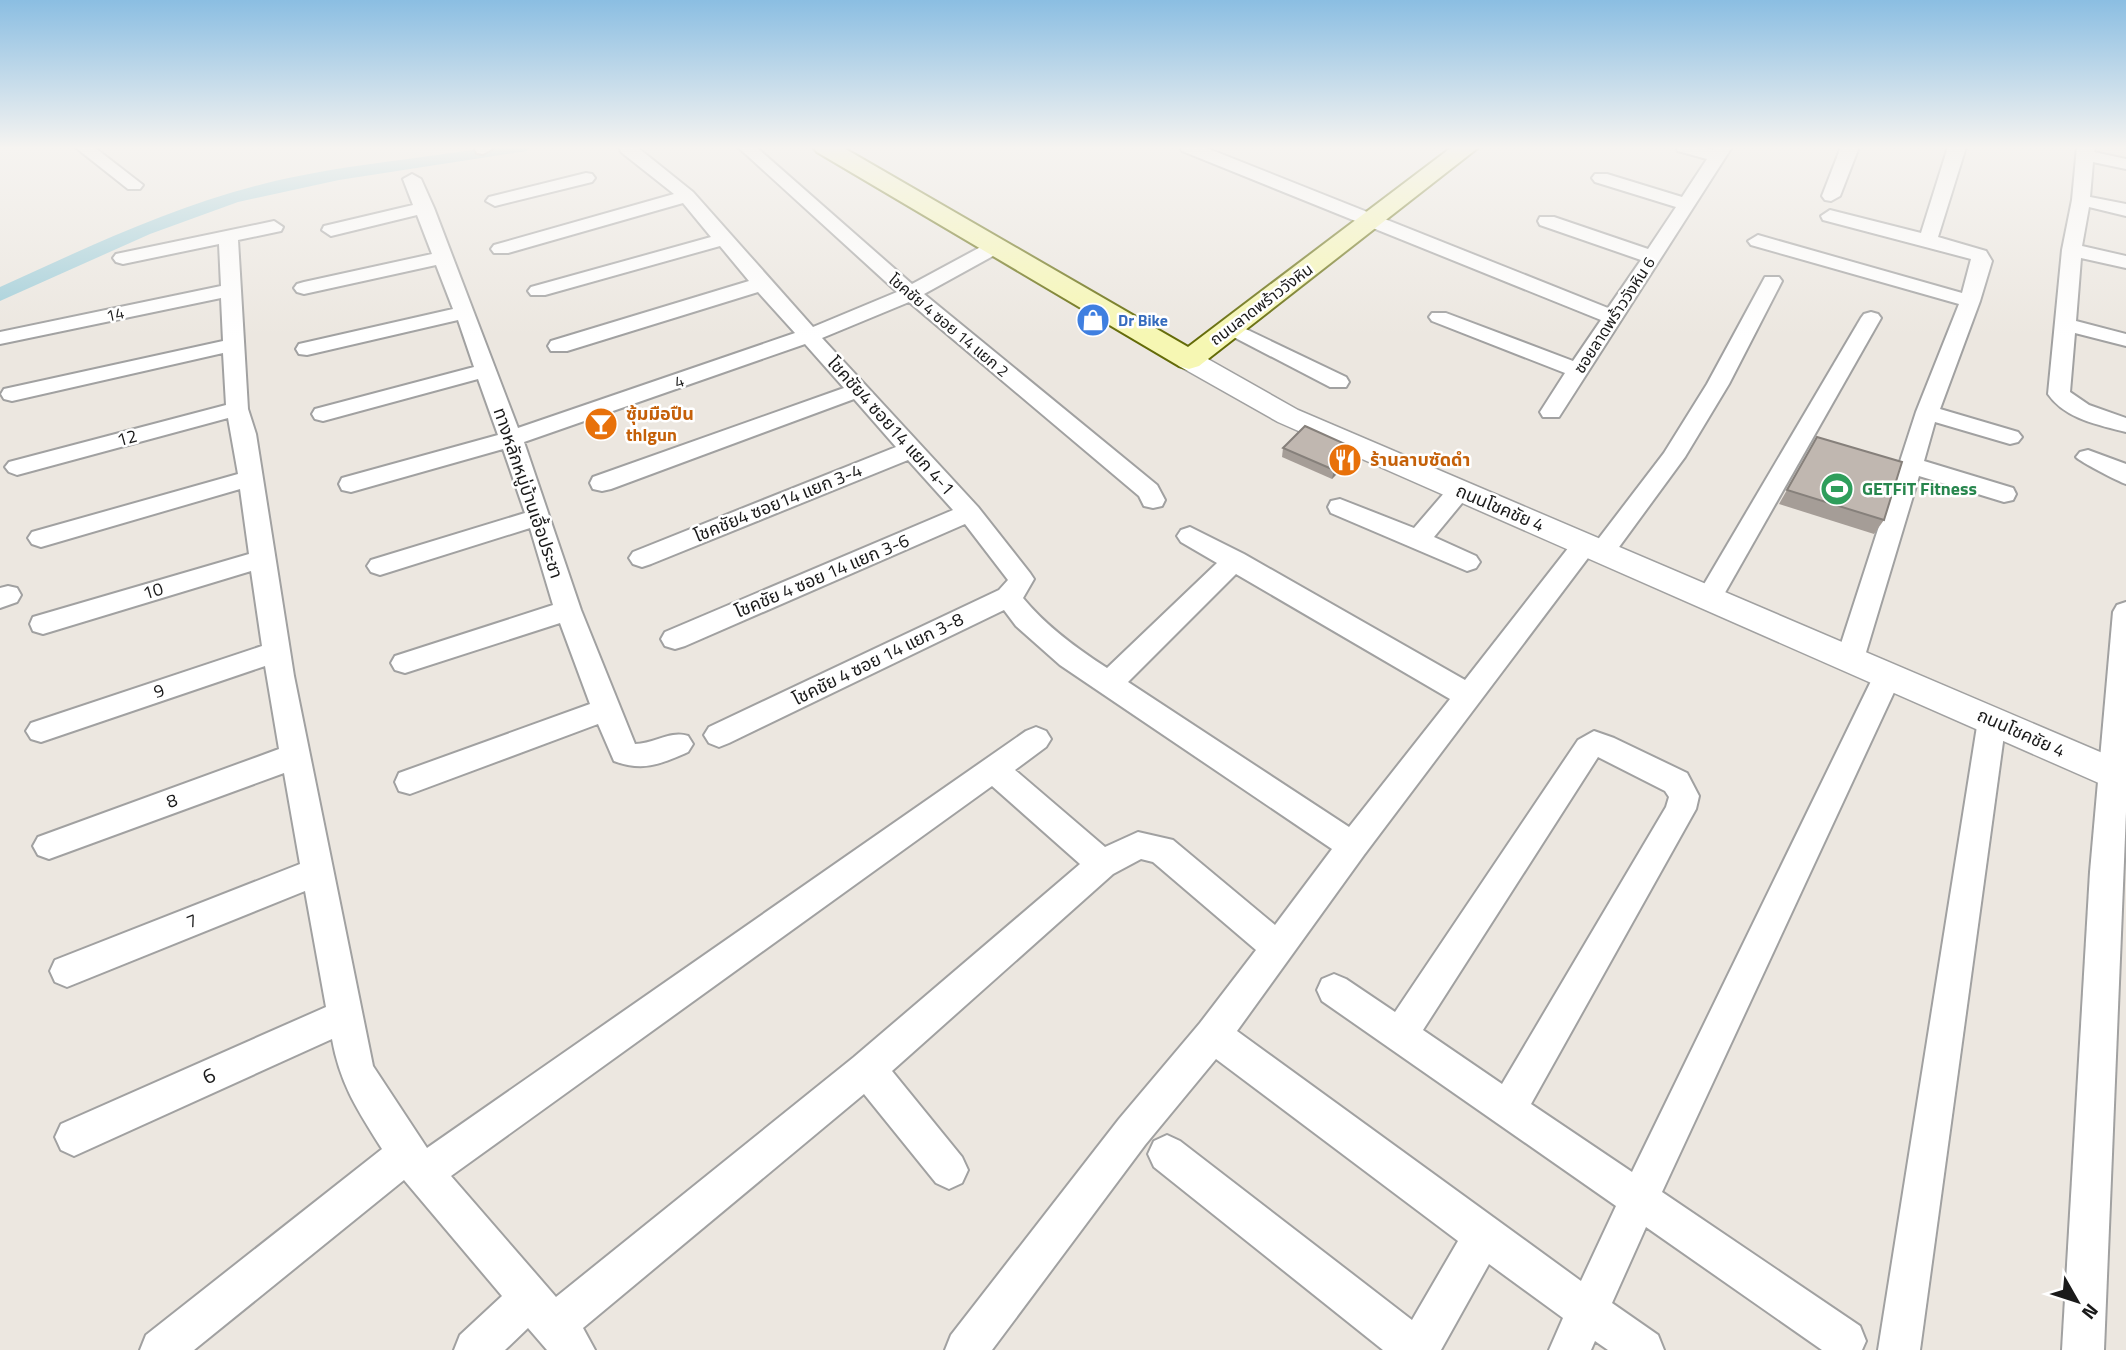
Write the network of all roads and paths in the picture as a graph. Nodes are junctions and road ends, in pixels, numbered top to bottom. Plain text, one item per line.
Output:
1 (416, 210) edge
2 (426, 210) edge
3 (544, 210) edge
4 (638, 210) edge
5 (699, 210) edge
6 (817, 210) edge
7 (932, 210) edge
8 (1346, 210) edge
9 (1384, 210) edge
10 (1683, 210) edge
11 (1931, 210) edge
12 (2079, 210) edge
13 (1830, 216) dead end
14 (1371, 220) junction
15 (1547, 221) dead end
16 (274, 227) dead end
17 (331, 230) dead end
18 (557, 233) junction
19 (228, 237) junction
20 (724, 239) junction
21 (1758, 241) dead end
22 (1917, 243) junction
23 (995, 247) junction
24 (501, 249) dead end
25 (2072, 250) junction
26 (444, 257) junction
27 (1652, 257) junction
28 (123, 258) dead end
29 (2126, 262) edge
30 (1772, 281) dead end
31 (762, 284) junction
32 (304, 288) dead end
33 (229, 290) junction
34 (538, 291) dead end
35 (911, 294) junction
36 (1970, 302) junction
37 (465, 312) junction
38 (1439, 317) dead end
39 (1612, 317) junction
40 (1871, 318) dead end
41 (2064, 324) junction
42 (1231, 328) junction
43 (811, 335) junction
44 (0, 338) edge
45 (2126, 340) edge
46 (232, 345) junction
47 (559, 346) dead end
48 (307, 349) dead end
49 (1189, 360) junction
50 (486, 370) junction
51 (1579, 371) junction
52 (1338, 382) dead end
53 (859, 390) junction
54 (12, 394) dead end
55 (237, 410) junction
56 (1552, 412) dead end
57 (1927, 412) junction
58 (323, 414) dead end
59 (2126, 425) edge
60 (2010, 437) dead end
61 (510, 439) junction
62 (913, 449) junction
63 (2088, 457) dead end
64 (1911, 465) junction
65 (17, 467) dead end
66 (2126, 476) edge
67 (251, 478) junction
68 (602, 483) dead end
69 (351, 484) dead end
70 (1460, 491) junction
71 (2004, 494) dead end
72 (1153, 500) dead end
73 (1340, 507) dead end
74 (969, 513) junction
75 (539, 517) junction
76 (1191, 536) dead end
77 (41, 537) dead end
78 (1418, 540) junction
79 (1594, 548) junction
80 (642, 558) dead end
81 (262, 559) junction
82 (1236, 560) junction
83 (1467, 562) dead end
84 (380, 566) dead end
85 (1012, 584) junction
86 (1709, 598) junction
87 (568, 610) junction
88 (2126, 612) edge
89 (43, 624) dead end
90 (675, 639) dead end
91 (276, 652) junction
92 (1850, 659) junction
93 (405, 663) dead end
94 (2125, 667) edge
95 (1888, 675) junction
96 (1108, 684) junction
97 (1469, 696) junction
98 (608, 709) junction
99 (1992, 720) junction
100 (41, 731) dead end
101 (719, 735) dead end
102 (1036, 738) dead end
103 (678, 744) dead end
104 (295, 756) junction
105 (993, 769) junction
106 (2120, 777) edge
107 (410, 782) dead end
108 (49, 846) dead end
109 (1353, 846) junction
110 (1102, 864) junction
111 (317, 872) junction
112 (1276, 947) junction
113 (67, 971) dead end
114 (1334, 990) dead end
115 (344, 1016) junction
116 (1213, 1035) junction
117 (1399, 1036) junction
118 (867, 1069) junction
119 (1507, 1110) junction
120 (74, 1137) dead end
121 (1167, 1154) dead end
122 (415, 1164) junction
123 (949, 1170) dead end
124 (1638, 1201) junction
125 (1483, 1236) junction
126 (1588, 1309) junction
127 (552, 1325) edge
128 (1845, 1341) dead end
129 (968, 1349) edge
130 (161, 1350) edge
131 (475, 1350) edge
132 (1417, 1350) edge
133 (1570, 1350) edge
134 (1643, 1350) edge
135 (1899, 1350) edge
136 (2083, 1350) edge

1 - 17 street
2 - 26 street, ทางหลักหมู่บ้านเอื้อประชา
3 - 18 street
4 - 18 street
5 - 20 street, โชคชัย4 ซอย14 แยก 4-1
6 - 35 street, โชคชัย 4 ซอย 14 แยก 2
7 - 23 main road, ถนนโชคชัย 4
8 - 14 street
9 - 14 main road, ถนนลาดพร้าววังหิน
10 - 27 street, ซอยลาดพร้าววังหิน 6
11 - 22 street
12 - 25 street
13 - 22 street
14 - 39 street
14 - 42 main road, ถนนลาดพร้าววังหิน
15 - 27 street
16 - 19 street
18 - 24 street
19 - 28 street
19 - 33 street
20 - 31 street, โชคชัย4 ซอย14 แยก 4-1
20 - 34 street
21 - 36 street
22 - 36 street
23 - 35 street, 4
23 - 49 main road, ถนนโชคชัย 4
25 - 29 street
25 - 41 street
26 - 32 street
26 - 37 street, ทางหลักหมู่บ้านเอื้อประชา
27 - 39 street, ซอยลาดพร้าววังหิน 6
30 - 79 street
31 - 43 street, โชคชัย4 ซอย14 แยก 4-1
31 - 47 street
33 - 44 street, 14
33 - 46 street
35 - 43 street, 4
35 - 72 street, โชคชัย 4 ซอย 14 แยก 2
36 - 57 street
37 - 48 street
37 - 50 street, ทางหลักหมู่บ้านเอื้อประชา
38 - 51 street
39 - 51 street, ซอยลาดพร้าววังหิน 6
40 - 86 street
41 - 45 street
41 - 59 street
42 - 49 main road, ถนนลาดพร้าววังหิน
42 - 52 street
43 - 53 street, โชคชัย4 ซอย14 แยก 4-1
43 - 61 street, 4
46 - 54 street
46 - 55 street
49 - 70 street, ถนนโชคชัย 4
50 - 58 street
50 - 61 street, ทางหลักหมู่บ้านเอื้อประชา
51 - 56 street, ซอยลาดพร้าววังหิน 6
53 - 62 street, โชคชัย4 ซอย14 แยก 4-1
53 - 68 street
55 - 65 street, 12
55 - 67 street
57 - 60 street
57 - 64 street
61 - 69 street, 4
61 - 75 street, ทางหลักหมู่บ้านเอื้อประชา
62 - 74 street, โชคชัย4 ซอย14 แยก 4-1
62 - 80 street, โชคชัย4 ซอย14 แยก 3-4
63 - 66 street
64 - 71 street
64 - 92 street
67 - 77 street
67 - 81 street
70 - 78 street
70 - 79 street, ถนนโชคชัย 4
73 - 78 street
74 - 85 street, โชคชัย4 ซอย14 แยก 4-1
74 - 90 street, โชคชัย 4 ซอย 14 แยก 3-6
75 - 84 street
75 - 87 street, ทางหลักหมู่บ้านเอื้อประชา
76 - 82 street
78 - 83 street
79 - 86 street, ถนนโชคชัย 4
79 - 97 street
81 - 89 street, 10
81 - 91 street
82 - 96 street
82 - 97 street
85 - 96 street, โชคชัย4 ซอย14 แยก 4-1
85 - 101 street, โชคชัย 4 ซอย 14 แยก 3-8
86 - 92 street, ถนนโชคชัย 4
87 - 93 street
87 - 98 street, ทางหลักหมู่บ้านเอื้อประชา
88 - 94 street
91 - 100 street, 9
91 - 104 street
92 - 95 street, ถนนโชคชัย 4
94 - 106 street
95 - 99 street, ถนนโชคชัย 4
95 - 124 street
96 - 109 street, โชคชัย4 ซอย14 แยก 4-1
97 - 109 street
98 - 103 street, ทางหลักหมู่บ้านเอื้อประชา
98 - 107 street
99 - 106 street, ถนนโชคชัย 4
99 - 135 street
102 - 105 street
104 - 108 street, 8
104 - 111 street
105 - 110 street
105 - 122 street
106 - 136 street
109 - 112 street
110 - 112 street
110 - 118 street
111 - 113 street, 7
111 - 115 street
112 - 116 street
114 - 117 street
115 - 120 street, 6
115 - 122 street
116 - 125 street
116 - 129 street
117 - 119 street
117 - 119 street
118 - 123 street
118 - 127 street
119 - 124 street
121 - 132 street
122 - 127 street
122 - 130 street
124 - 126 street
124 - 128 street
125 - 126 street
125 - 132 street
126 - 133 street
126 - 134 street
127 - 131 street

